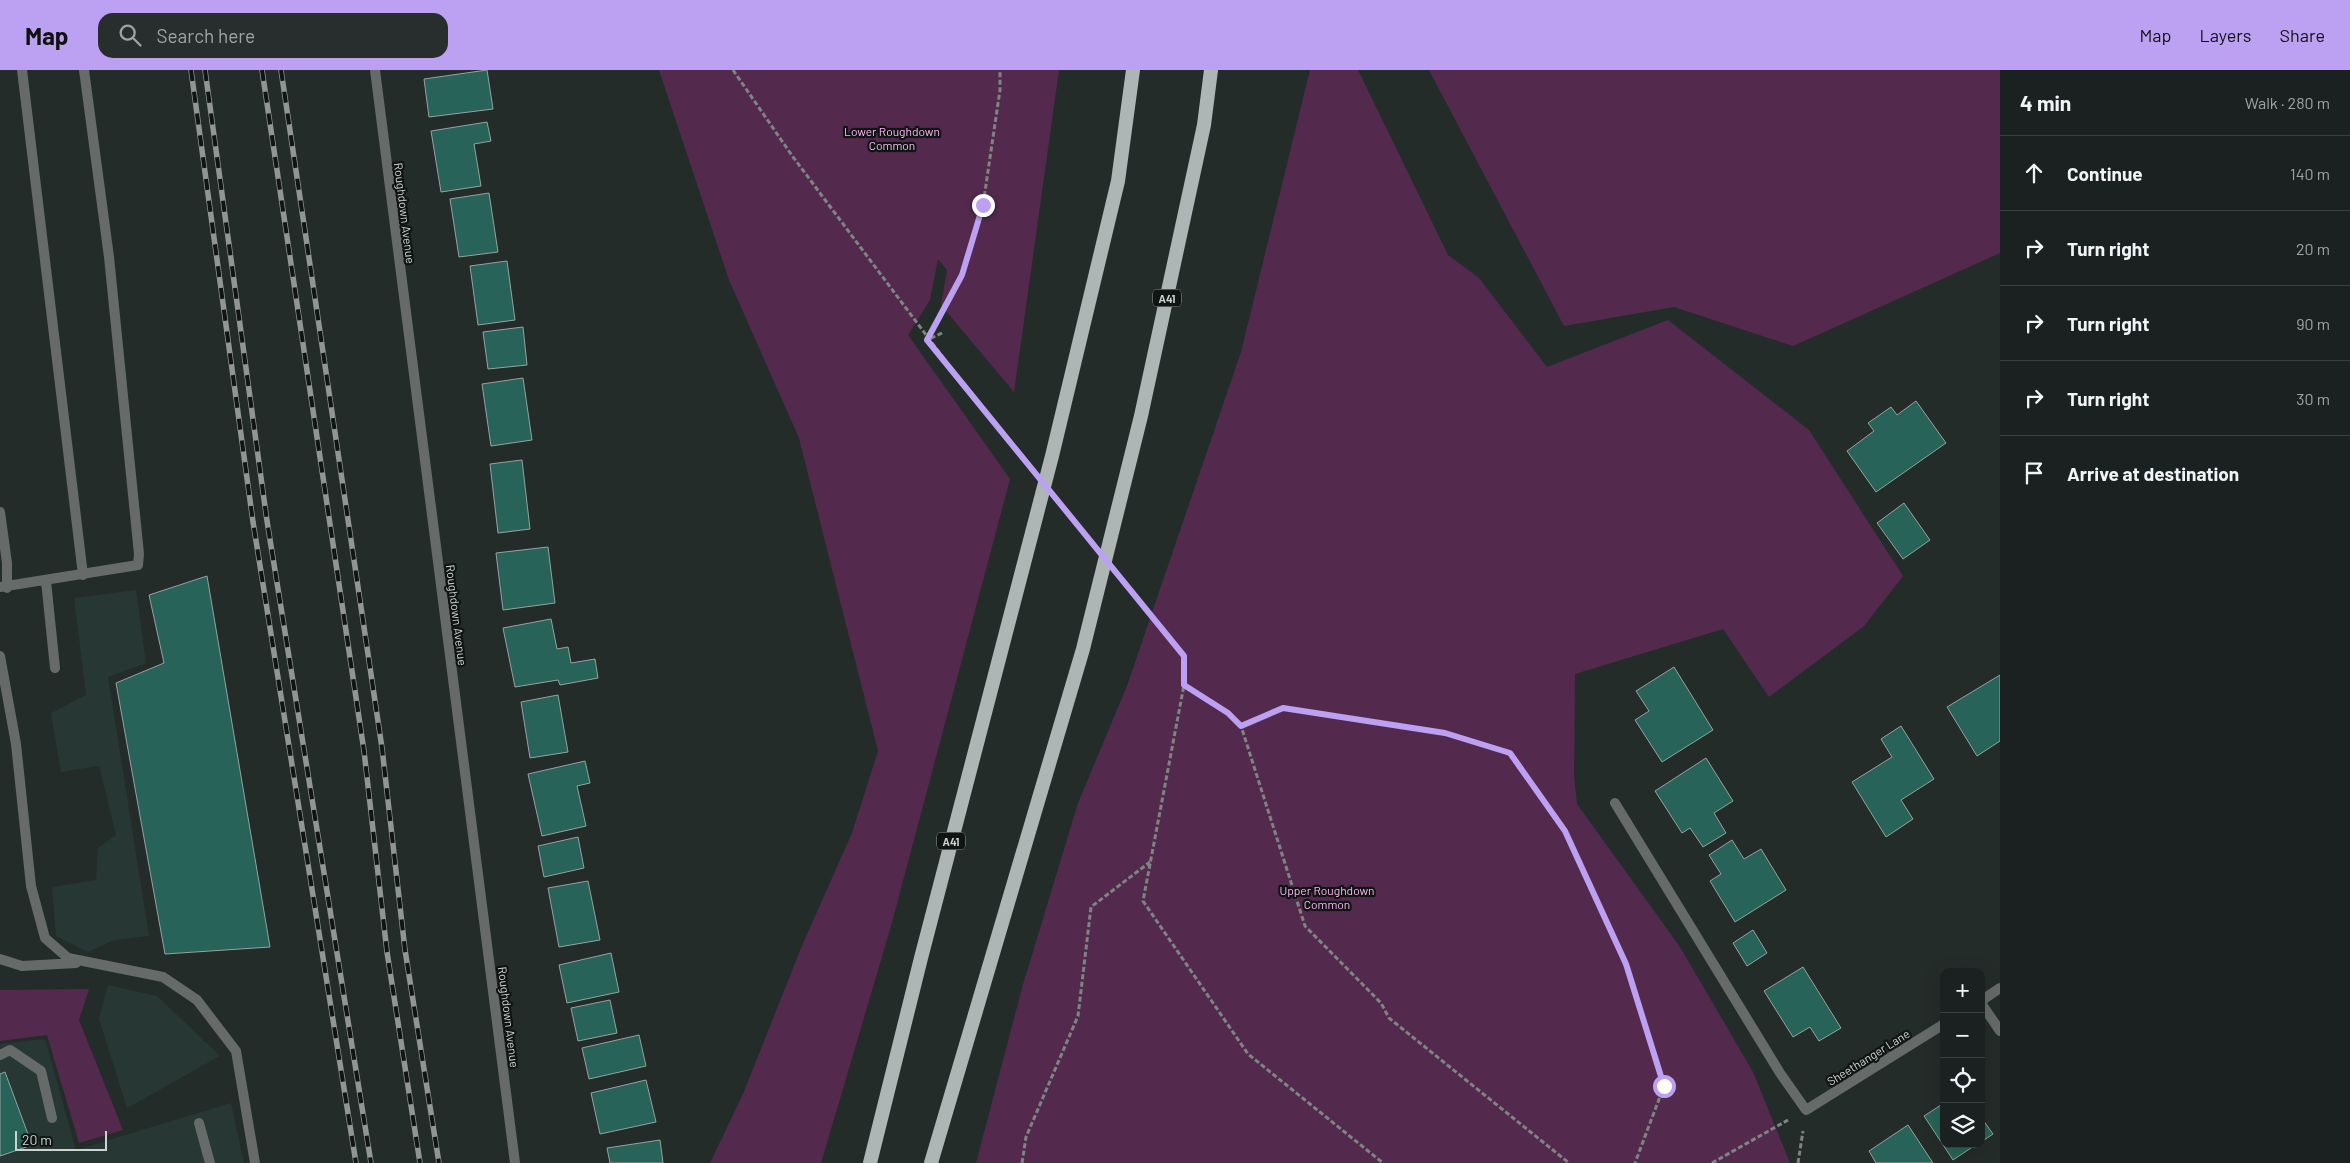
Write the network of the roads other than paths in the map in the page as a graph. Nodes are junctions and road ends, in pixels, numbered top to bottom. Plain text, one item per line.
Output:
1 (22, 70) edge
2 (84, 70) edge
3 (375, 70) edge
4 (1133, 70) edge
5 (1211, 70) edge
6 (0, 512) edge
7 (83, 575) junction
8 (46, 581) junction
9 (3, 588) edge
10 (0, 656) edge
11 (55, 668) dead end
12 (1615, 802) dead end
13 (0, 959) edge
14 (82, 963) junction
15 (2000, 988) edge
16 (1985, 999) edge
17 (1985, 1008) edge
18 (1940, 1026) edge
19 (2000, 1031) edge
20 (0, 1055) edge
21 (52, 1118) dead end
22 (199, 1123) dead end
23 (210, 1163) edge
24 (255, 1163) edge
25 (515, 1163) edge
26 (870, 1163) edge
27 (930, 1163) edge

1 - 7 street
2 - 7 street
3 - 25 street, Roughdown Avenue
4 - 26 highway, A41
5 - 27 highway, A41
6 - 9 street
7 - 8 street
8 - 9 street
8 - 11 street
10 - 14 street
12 - 18 street, Sheethanger Lane
13 - 14 street
14 - 24 street
15 - 16 street
17 - 19 street
20 - 21 street
22 - 23 street

